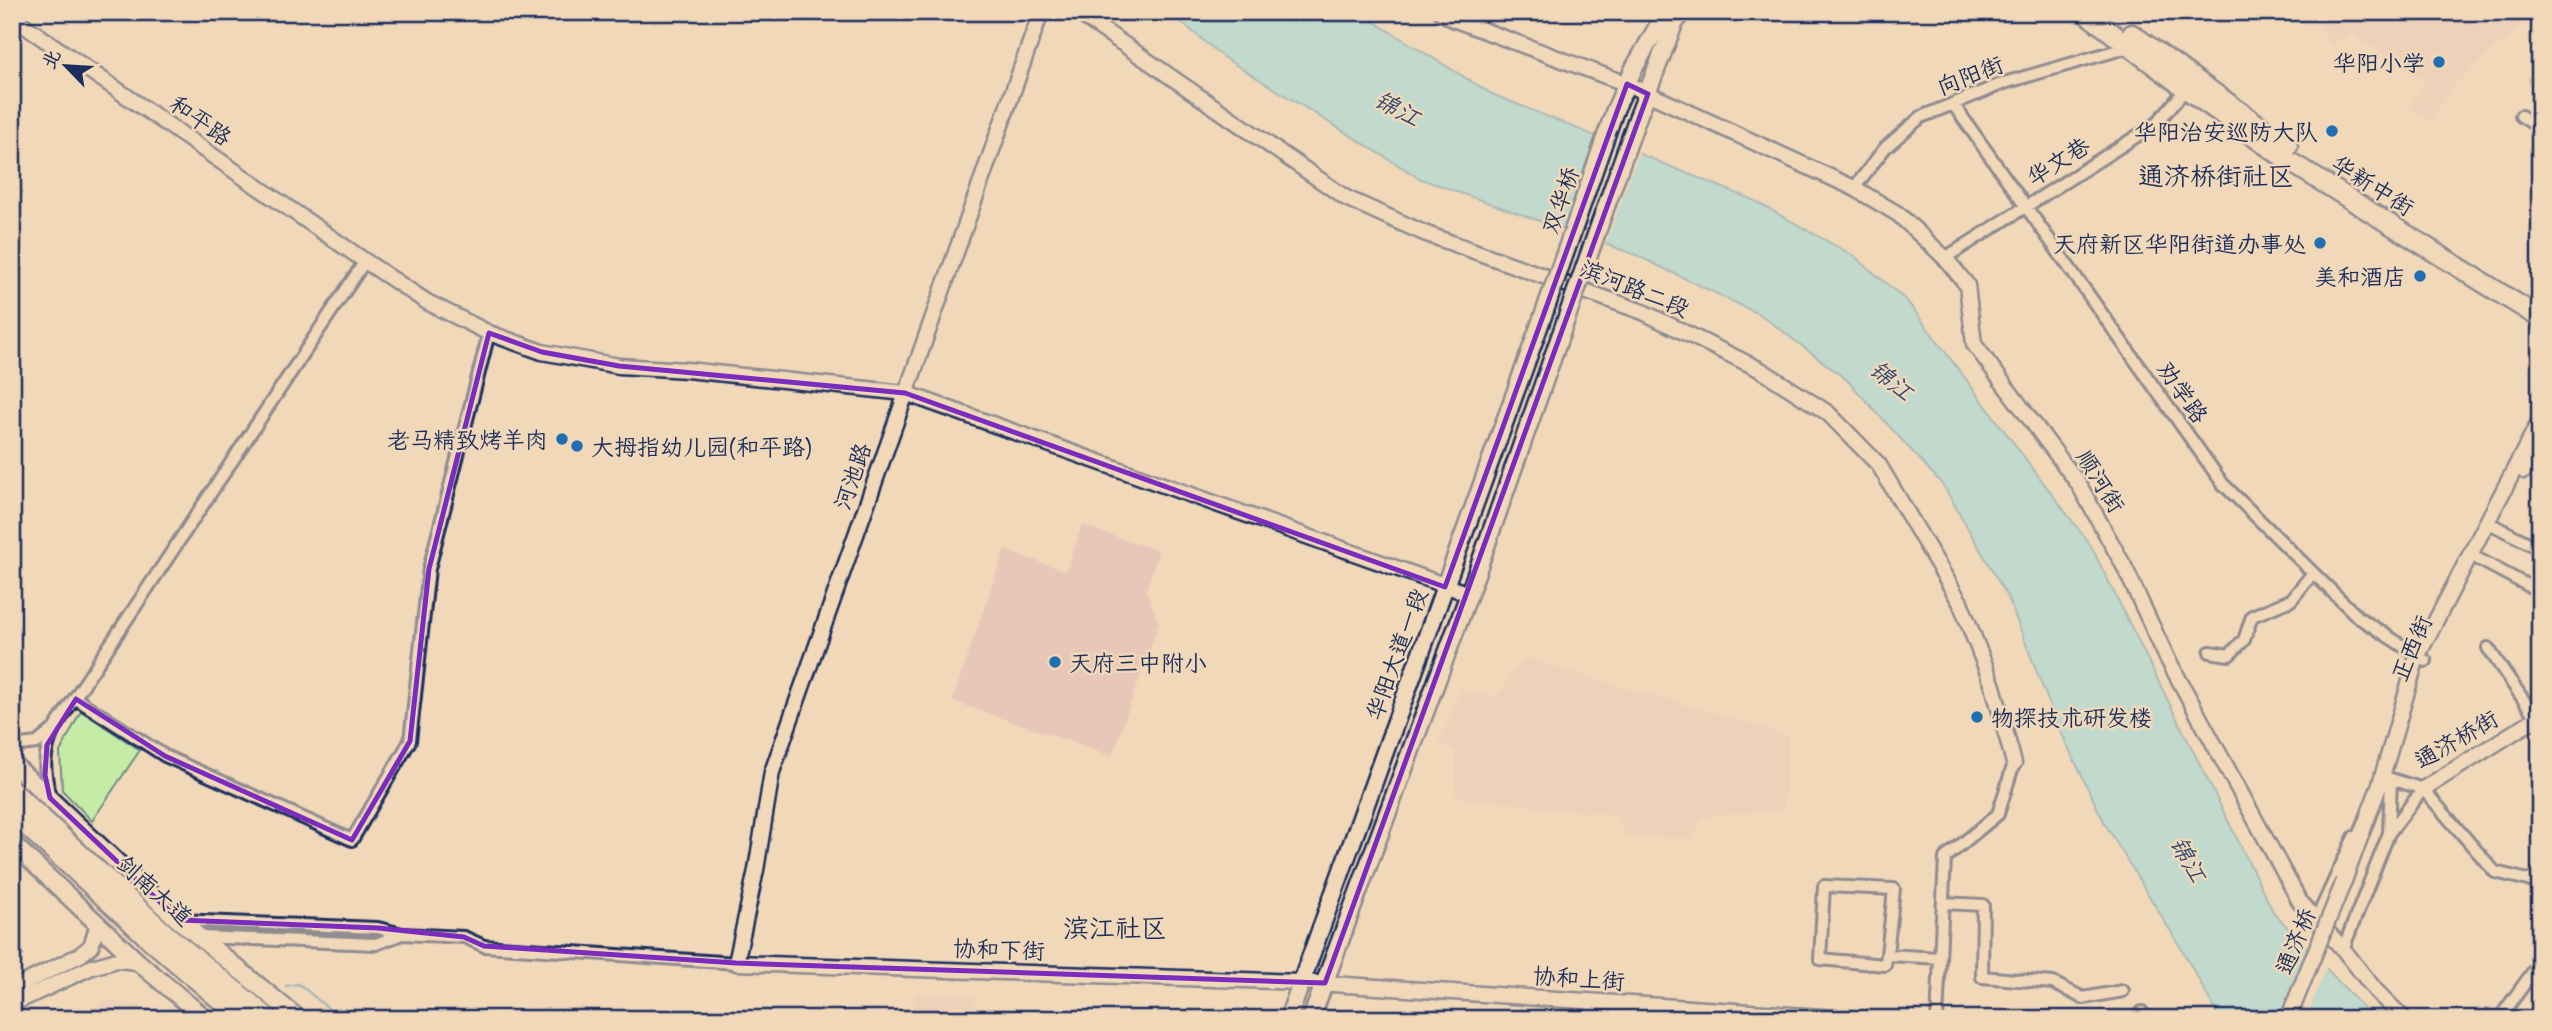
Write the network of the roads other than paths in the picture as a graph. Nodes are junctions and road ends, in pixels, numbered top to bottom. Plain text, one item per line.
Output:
1 (1041, 12) edge
2 (1077, 12) edge
3 (1441, 12) edge
4 (1666, 12) edge
5 (1682, 12) edge
6 (2084, 12) edge
7 (2103, 12) edge
8 (12, 17) edge
9 (2129, 47) junction
10 (1627, 84) junction
11 (2186, 89) junction
12 (1648, 94) junction
13 (1953, 104) junction
14 (2521, 116) dead end
15 (2540, 128) edge
16 (1854, 188) junction
17 (2026, 207) junction
18 (1945, 258) junction
19 (365, 261) junction
20 (1547, 305) joint
21 (2540, 305) edge
22 (2540, 318) edge
23 (489, 333) junction
24 (905, 393) junction
25 (2540, 420) edge
26 (2540, 442) edge
27 (2496, 526) junction
28 (2540, 544) edge
29 (2478, 559) junction
30 (2314, 573) junction
31 (1445, 587) junction
32 (2540, 592) edge
33 (1469, 594) junction
34 (2488, 648) dead end
35 (2210, 652) dead end
36 (2421, 659) junction
37 (76, 699) junction
38 (2538, 717) edge
39 (54, 729) junction
40 (12, 746) edge
41 (12, 763) edge
42 (2014, 763) joint
43 (2386, 782) junction
44 (2423, 789) junction
45 (12, 791) edge
46 (50, 798) junction
47 (12, 812) edge
48 (2389, 833) junction
49 (12, 843) edge
50 (2540, 871) edge
51 (2535, 882) edge
52 (2348, 883) junction
53 (1943, 903) junction
54 (179, 920) junction
55 (2316, 920) junction
56 (98, 924) junction
57 (402, 934) junction
58 (199, 937) junction
59 (2343, 949) junction
60 (1887, 955) junction
61 (1940, 958) junction
62 (138, 962) junction
63 (2540, 962) edge
64 (736, 963) junction
65 (1302, 982) junction
66 (1325, 983) junction
67 (12, 989) edge
68 (2123, 991) dead end
69 (1593, 1001) junction
70 (12, 1004) edge
71 (206, 1019) edge
72 (243, 1019) edge
73 (270, 1019) edge
74 (299, 1019) edge
75 (1288, 1019) edge
76 (1311, 1019) edge
77 (1591, 1019) edge
78 (1853, 1019) edge
79 (1937, 1019) edge
80 (2288, 1019) edge
81 (2298, 1019) edge
82 (2404, 1019) edge
83 (2499, 1019) edge

1 - 24 street, 河池路
2 - 42 street, 滨河路二段
3 - 10 street, 顺河街
4 - 10 main road, 双华桥
5 - 12 main road, 华阳大道一段
6 - 9 main road, 华新中街
7 - 21 main road, 华新中街
8 - 19 street, 和平路
9 - 11 main road, 华新中街
9 - 13 street, 向阳街
10 - 12 street, 顺河街
10 - 20 main road, 双华桥, bridge
11 - 17 street, 华文巷
11 - 22 main road, 华新中街
12 - 16 street, 顺河街
12 - 33 main road, 华阳大道一段, bridge
13 - 16 street, 向阳街
13 - 17 street, 劝学路
14 - 15 street
16 - 18 street, 顺河街
17 - 18 street, 华文巷
17 - 30 street, 劝学路
18 - 55 street, 顺河街
19 - 23 street, 和平路
19 - 37 street
20 - 31 main road, 华阳大道一段
23 - 24 street, 和平路
23 - 37 street
24 - 31 street, 和平路
24 - 64 street, 河池路
25 - 36 street
26 - 27 street, 正西街
27 - 28 street
27 - 29 street, 正西街
29 - 32 street
29 - 36 street, 正西街
30 - 35 street
30 - 36 street, 劝学路
31 - 33 street, 和平路
31 - 65 main road, 华阳大道一段
33 - 66 main road, 华阳大道一段
34 - 38 street
36 - 43 street
37 - 39 street
38 - 44 street, 通济桥街
39 - 40 street
39 - 46 street
41 - 46 main road
42 - 53 street
43 - 44 street, 通济桥街
43 - 48 street
43 - 52 street
43 - 55 street
44 - 48 street
44 - 51 street
45 - 73 highway, 剑南大道
46 - 54 main road
47 - 72 highway, 剑南大道
48 - 59 street
49 - 56 main road
50 - 51 street
52 - 80 street, 通济桥, bridge
52 - 81 street, 通济桥
53 - 61 street
53 - 68 street
54 - 57 street
54 - 58 main road
55 - 59 street, 顺河街
56 - 62 main road
56 - 67 street
57 - 58 street
57 - 64 street
58 - 74 main road
59 - 82 street, 顺河街
60 - 60 street
60 - 61 street
61 - 79 street
62 - 70 street
62 - 71 main road
63 - 83 street
64 - 65 street, 协和下街
65 - 66 street, 协和上街
65 - 75 main road, 华阳大道一段
66 - 69 street, 协和上街
66 - 76 main road, 华阳大道一段
69 - 77 street
69 - 78 street, 协和上街

